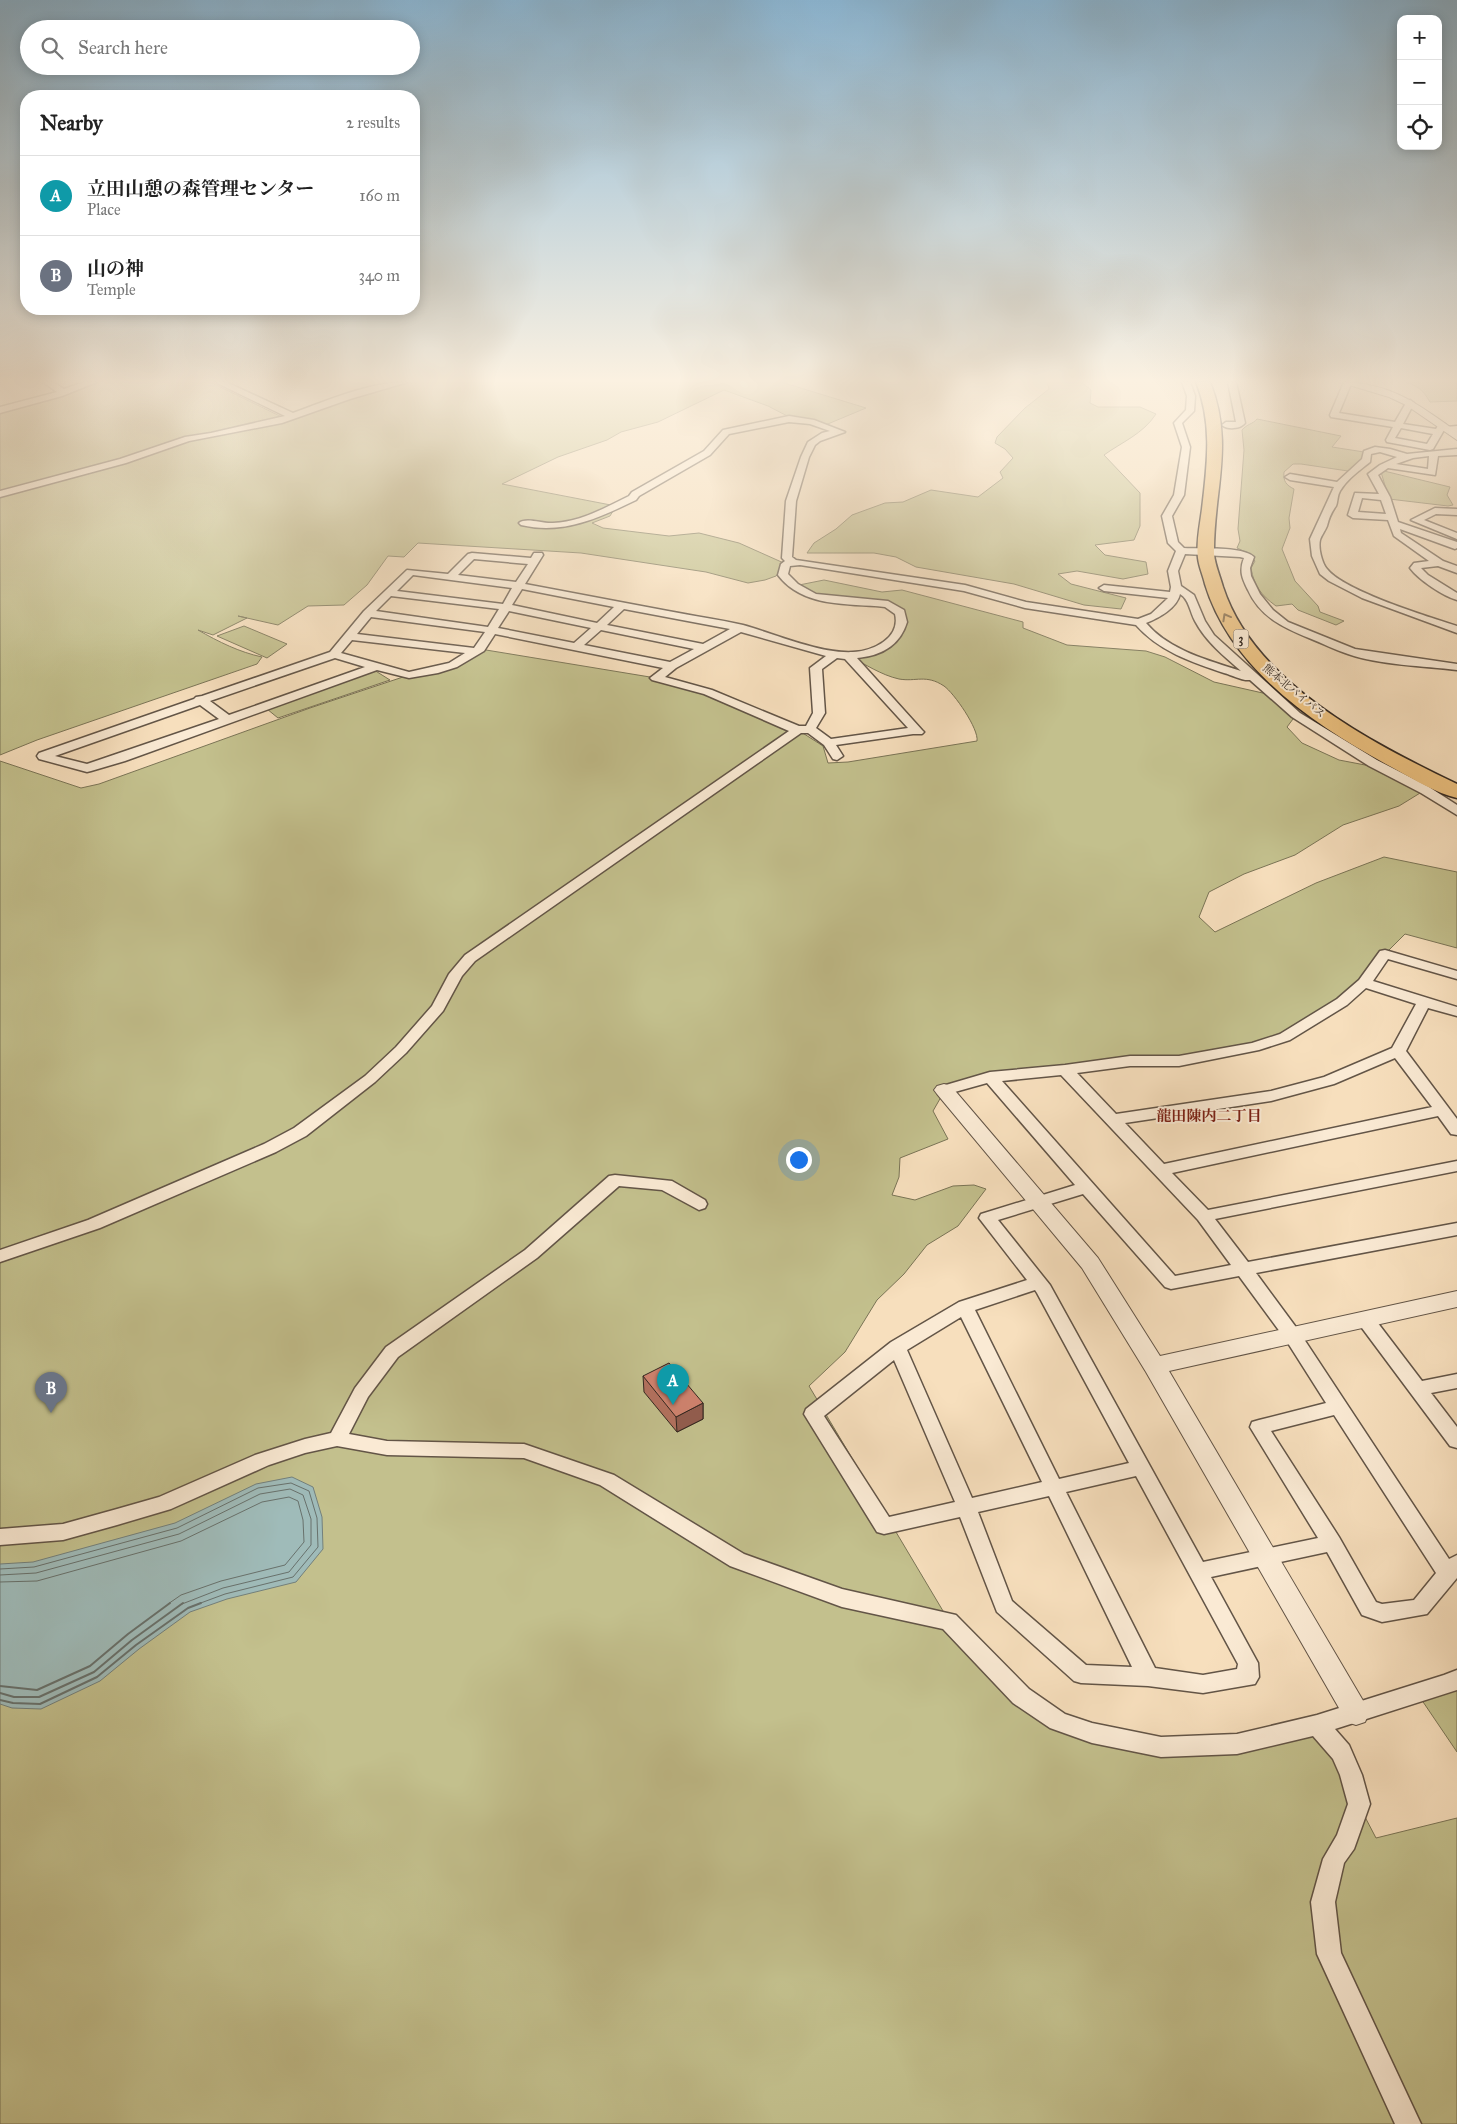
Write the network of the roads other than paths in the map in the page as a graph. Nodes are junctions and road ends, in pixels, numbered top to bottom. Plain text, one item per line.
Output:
1 (48, 481) edge
2 (658, 481) edge
3 (797, 481) edge
4 (1180, 481) edge
5 (1215, 481) edge
6 (1222, 481) edge
7 (1323, 481) edge
8 (1343, 481) edge
9 (1377, 481) edge
10 (1339, 485) junction
11 (0, 494) edge
12 (1385, 498) junction
13 (1457, 512) edge
14 (1392, 521) junction
15 (524, 523) dead end
16 (1457, 536) edge
17 (1457, 545) edge
18 (1180, 551) junction
19 (1214, 552) junction
20 (793, 562) junction
21 (1439, 563) junction
22 (1457, 570) edge
23 (450, 577) junction
24 (520, 586) junction
25 (1104, 588) dead end
26 (1175, 591) junction
27 (390, 593) junction
28 (1457, 597) edge
29 (621, 606) junction
30 (506, 608) junction
31 (368, 613) junction
32 (1139, 622) junction
33 (598, 626) junction
34 (740, 628) junction
35 (490, 630) junction
36 (1457, 630) edge
37 (349, 636) junction
38 (576, 647) junction
39 (705, 648) junction
40 (475, 651) junction
41 (335, 655) junction
42 (835, 655) junction
43 (850, 656) junction
44 (672, 666) junction
45 (1457, 666) edge
46 (375, 667) junction
47 (1261, 682) junction
48 (200, 699) junction
49 (228, 720) junction
50 (804, 729) junction
51 (829, 743) junction
52 (837, 756) dead end
53 (1457, 781) edge
54 (1457, 792) edge
55 (1457, 811) edge
56 (1457, 975) edge
57 (1364, 983) junction
58 (1424, 1002) junction
59 (1457, 1012) edge
60 (1398, 1051) junction
61 (1065, 1070) junction
62 (990, 1077) junction
63 (944, 1090) joint
64 (1442, 1110) junction
65 (1113, 1120) junction
66 (1457, 1130) edge
67 (1457, 1166) edge
68 (1161, 1170) junction
69 (1086, 1187) junction
70 (1037, 1201) junction
71 (699, 1204) dead end
72 (1204, 1216) junction
73 (1457, 1229) edge
74 (0, 1256) edge
75 (1243, 1269) junction
76 (1037, 1283) junction
77 (1457, 1299) edge
78 (966, 1307) junction
79 (1365, 1319) junction
80 (1292, 1335) junction
81 (898, 1347) junction
82 (1154, 1366) junction
83 (1457, 1380) edge
84 (1418, 1389) junction
85 (1338, 1407) junction
86 (337, 1439) junction
87 (1457, 1441) edge
88 (1140, 1468) junction
89 (1053, 1488) junction
90 (967, 1508) junction
91 (0, 1537) edge
92 (1332, 1544) junction
93 (1266, 1557) junction
94 (1452, 1568) edge
95 (1199, 1572) junction
96 (1148, 1677) junction
97 (1457, 1679) edge
98 (1356, 1713) junction
99 (1318, 1725) junction
100 (1408, 2124) edge

1 - 11 street
2 - 15 street
3 - 20 street
4 - 18 street
5 - 19 highway, 熊本北バイパス / 3
6 - 19 highway, 熊本北バイパス / 3
7 - 10 street
8 - 10 street
9 - 12 street
10 - 36 street
12 - 14 street
12 - 14 street
13 - 16 street
14 - 17 street
14 - 21 street
18 - 19 street
18 - 26 street
19 - 45 street
19 - 53 highway, 熊本北バイパス / 3
54 -> 19 highway, 熊本北バイパス / 3
20 - 32 street
20 - 43 street
21 - 22 street
21 - 28 street
23 - 24 street
23 - 24 street
23 - 27 street
24 - 29 street
24 - 30 street
25 - 26 street
26 - 32 street
26 - 47 street
27 - 30 street
27 - 31 street
29 - 33 street
29 - 34 street
30 - 33 street
30 - 35 street
31 - 35 street
31 - 37 street
32 - 47 street
33 - 38 street
33 - 39 street
34 - 39 street
34 - 42 street
35 - 38 street
35 - 40 street
37 - 40 street
37 - 41 street
38 - 44 street
39 - 44 street
40 - 46 street
41 - 46 street
41 - 48 street
42 - 43 street
42 - 50 street
43 - 51 street
44 - 50 street
46 - 49 street
47 - 55 street
48 - 49 street
48 - 49 street
50 - 51 street
50 - 74 street
51 - 52 street
56 - 57 street
57 - 58 street
57 - 61 street
58 - 59 street
58 - 60 street
60 - 64 street
60 - 65 street
61 - 62 street
61 - 65 street
62 - 63 street
62 - 69 street
63 - 70 street
64 - 66 street
64 - 68 street
65 - 68 street
67 - 72 street
68 - 72 street
69 - 70 street
69 - 75 street
70 - 76 street
70 - 82 street
71 - 86 street
72 - 75 street
73 - 75 street
75 - 80 street
76 - 78 street
76 - 88 street
77 - 79 street
78 - 81 street
78 - 89 street
79 - 80 street
79 - 84 street
80 - 82 street
80 - 85 street
81 - 90 street
81 - 90 street
82 - 93 street
83 - 84 street
84 - 87 street
85 - 92 street
85 - 94 street
86 - 91 street
86 - 99 street
88 - 89 street
88 - 95 street
89 - 90 street
89 - 96 street
90 - 96 street
92 - 93 street
92 - 94 street
93 - 95 street
93 - 98 street
95 - 96 street
97 - 98 street
98 - 99 street
99 - 100 street

